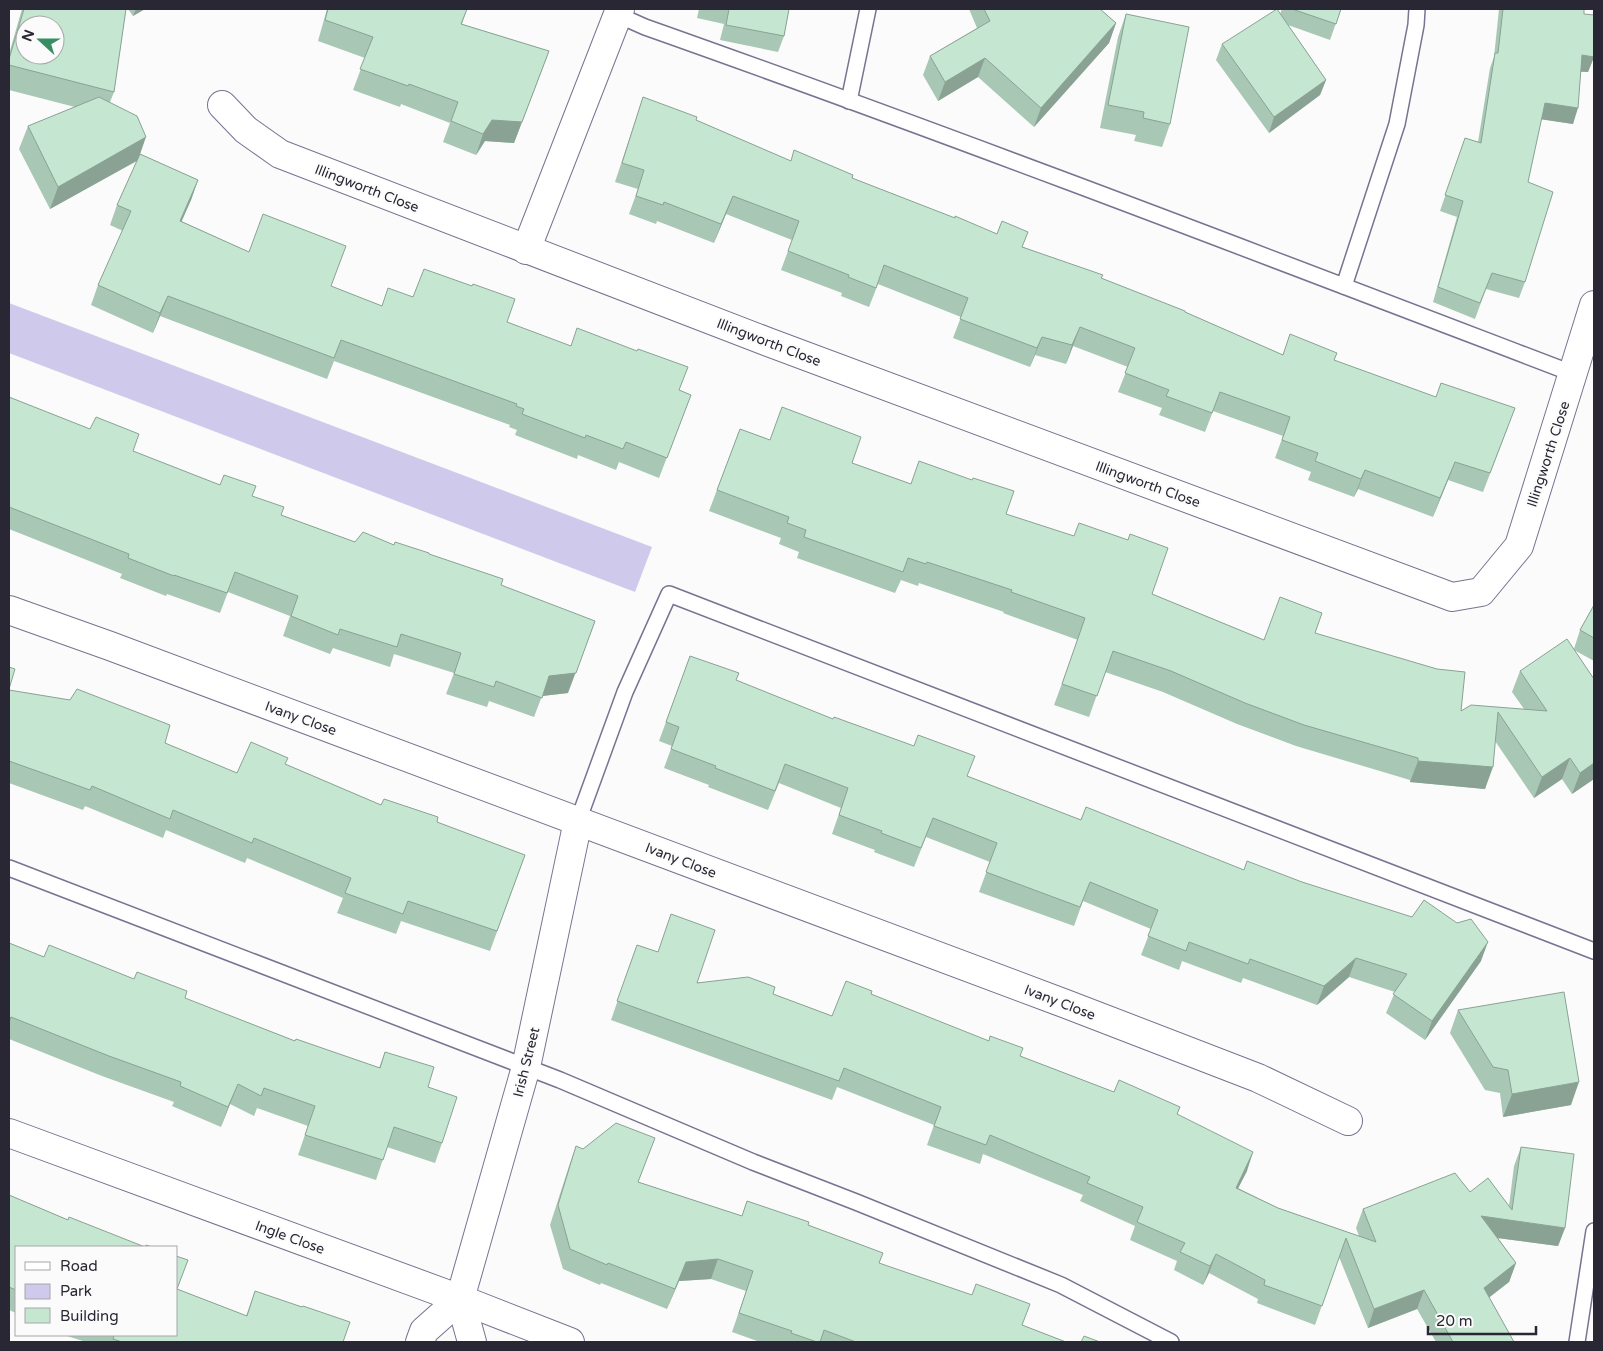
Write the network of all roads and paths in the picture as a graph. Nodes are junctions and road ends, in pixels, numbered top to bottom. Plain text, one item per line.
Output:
1 (868, 9) edge
2 (1417, 9) edge
3 (619, 12) edge
4 (849, 101) junction
5 (222, 105) dead end
6 (526, 250) junction
7 (1344, 286) junction
8 (1594, 305) edge
9 (1574, 374) junction
10 (9, 610) edge
11 (578, 821) junction
12 (9, 868) edge
13 (1594, 951) edge
14 (526, 1067) junction
15 (1348, 1121) dead end
16 (9, 1134) edge
17 (1594, 1231) edge
18 (460, 1299) junction
19 (420, 1342) edge
20 (472, 1342) edge
21 (570, 1342) edge
22 (1171, 1342) edge
23 (1577, 1342) edge

1 - 4 lane
2 - 7 lane
3 - 4 lane
3 - 6 street
4 - 7 lane
5 - 6 street, Illingworth Close
6 - 9 street, Illingworth Close
7 - 9 lane
8 - 9 street, Illingworth Close
10 - 11 street, Ivany Close
11 - 13 lane
11 - 14 street, Irish Street
11 - 15 street, Ivany Close
12 - 14 lane
14 - 18 street, Irish Street
14 - 22 lane
16 - 18 street, Ingle Close
17 - 23 lane
18 - 19 street
18 - 20 street
18 - 21 street, Ingle Close

